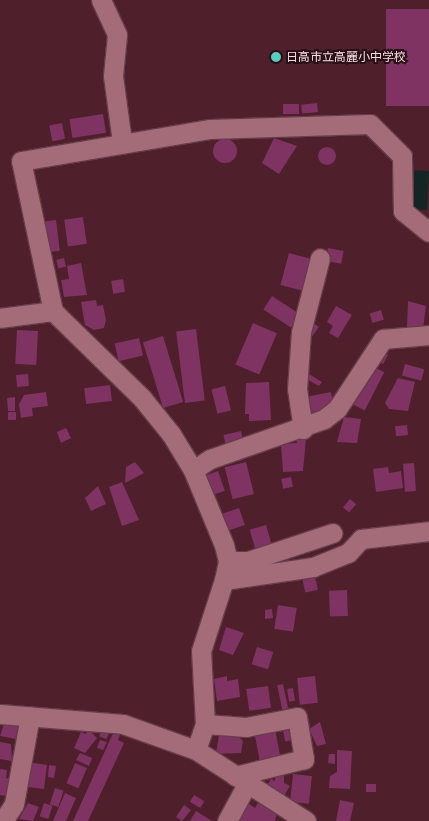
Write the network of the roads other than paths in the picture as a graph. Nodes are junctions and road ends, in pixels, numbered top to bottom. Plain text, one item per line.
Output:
1 (101, 0) edge
2 (122, 142) junction
3 (429, 232) edge
4 (320, 258) dead end
5 (54, 311) junction
6 (0, 318) edge
7 (429, 336) edge
8 (303, 429) junction
9 (193, 470) junction
10 (429, 531) edge
11 (332, 533) dead end
12 (226, 570) junction
13 (0, 714) edge
14 (30, 716) junction
15 (205, 724) junction
16 (196, 750) junction
17 (241, 780) junction
18 (3, 821) edge
19 (228, 821) edge
20 (306, 821) edge

1 - 2 street
2 - 3 street
2 - 5 street
4 - 8 street
5 - 6 street
5 - 9 street
7 - 8 street
8 - 9 street
9 - 12 street
10 - 12 street
11 - 12 street
12 - 15 street
13 - 14 street
14 - 16 street
14 - 18 street
15 - 16 street
15 - 17 street
16 - 17 street
17 - 19 street
17 - 20 street

